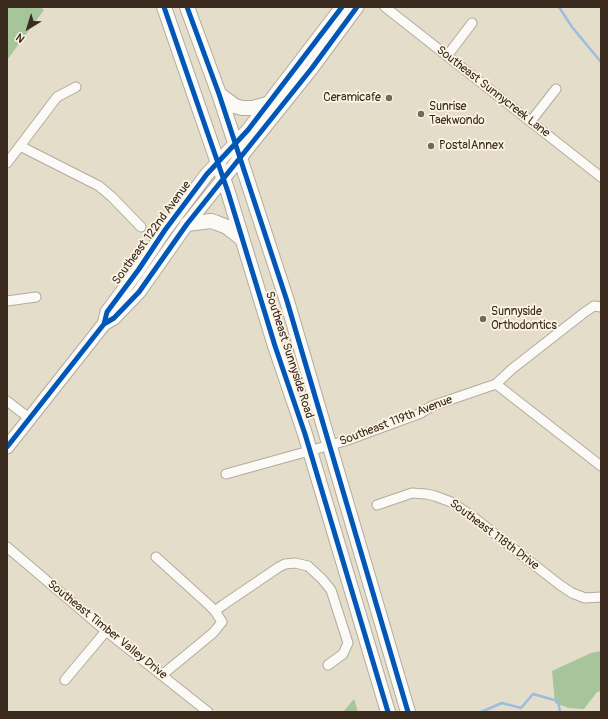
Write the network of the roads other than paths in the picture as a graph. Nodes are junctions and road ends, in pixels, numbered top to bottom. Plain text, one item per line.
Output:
1 (164, 7) edge
2 (187, 7) edge
3 (342, 7) edge
4 (357, 7) edge
5 (385, 7) edge
6 (472, 23) dead end
7 (326, 29) junction
8 (447, 56) junction
9 (312, 68) junction
10 (76, 87) dead end
11 (556, 89) dead end
12 (219, 94) junction
13 (267, 104) junction
14 (531, 121) junction
15 (235, 144) junction
16 (20, 146) junction
17 (240, 158) junction
18 (218, 162) junction
19 (7, 163) edge
20 (601, 177) edge
21 (223, 178) junction
22 (187, 224) junction
23 (141, 227) dead end
24 (241, 238) junction
25 (36, 297) dead end
26 (7, 301) edge
27 (601, 307) edge
28 (104, 324) junction
29 (496, 384) junction
30 (7, 401) edge
31 (29, 418) junction
32 (329, 445) junction
33 (7, 447) edge
34 (310, 450) junction
35 (601, 466) edge
36 (226, 474) dead end
37 (377, 505) dead end
38 (7, 547) edge
39 (156, 557) dead end
40 (601, 597) edge
41 (215, 612) junction
42 (106, 631) junction
43 (328, 665) dead end
44 (162, 675) junction
45 (65, 680) dead end
46 (407, 710) edge
47 (208, 712) edge
48 (388, 712) edge

1 - 18 main road, Southeast Sunnyside Road
2 - 12 main road, Southeast Sunnyside Road
3 - 7 main road, Southeast 122nd Avenue
4 - 9 main road, Southeast 122nd Avenue
5 - 8 street, Southeast Sunnycreek Lane
6 - 8 street
7 - 9 main road
7 - 13 main road, Southeast 122nd Avenue
8 - 14 street, Southeast Sunnycreek Lane
9 - 17 main road, Southeast 122nd Avenue
10 - 16 street
11 - 14 street
12 - 13 main road
12 - 15 main road, Southeast Sunnyside Road
13 - 15 main road, Southeast 122nd Avenue
14 - 20 street, Southeast Sunnycreek Lane
15 - 17 main road, Southeast Sunnyside Road
15 - 18 main road, Southeast 122nd Avenue
16 - 19 street
16 - 23 street
17 - 21 main road, Southeast 122nd Avenue
17 - 32 main road, Southeast Sunnyside Road
18 - 21 main road, Southeast Sunnyside Road
18 - 28 main road, Southeast 122nd Avenue
21 - 22 main road, Southeast 122nd Avenue
21 - 24 main road, Southeast Sunnyside Road
22 - 24 main road
22 - 28 main road, Southeast 122nd Avenue
24 - 34 main road, Southeast Sunnyside Road
25 - 26 street
27 - 29 street
28 - 31 main road, Southeast 122nd Avenue
29 - 32 street, Southeast 119th Avenue
29 - 35 street
30 - 31 street
31 - 33 main road, Southeast 122nd Avenue
32 - 34 street, Southeast 119th Avenue
32 - 46 main road, Southeast Sunnyside Road
34 - 36 street, Southeast 119th Avenue
34 - 48 main road, Southeast Sunnyside Road
37 - 40 street, Southeast 118th Drive
38 - 42 street, Southeast Timber Valley Drive
39 - 41 street
41 - 43 street
41 - 44 street
42 - 44 street, Southeast Timber Valley Drive
42 - 45 street
44 - 47 street, Southeast Timber Valley Drive

